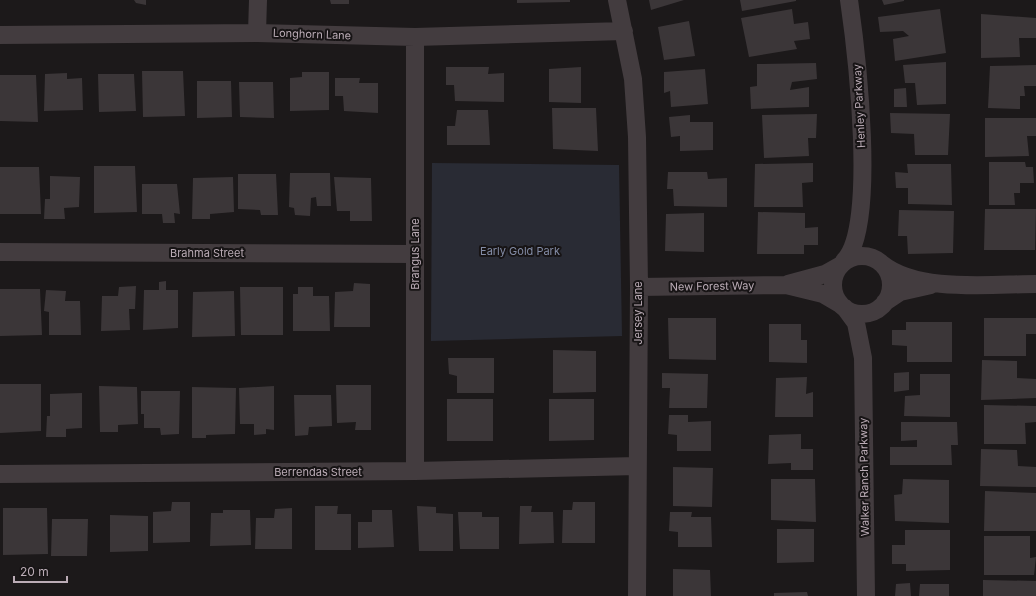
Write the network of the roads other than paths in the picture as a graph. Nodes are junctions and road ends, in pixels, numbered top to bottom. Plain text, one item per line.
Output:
1 (258, 0) edge
2 (617, 0) edge
3 (849, 0) edge
4 (624, 32) junction
5 (257, 33) junction
6 (0, 35) edge
7 (415, 37) junction
8 (862, 214) junction
9 (0, 252) edge
10 (414, 254) junction
11 (842, 263) junction
12 (880, 263) junction
13 (936, 284) junction
14 (1036, 284) edge
15 (786, 285) junction
16 (639, 287) junction
17 (884, 303) junction
18 (843, 306) junction
19 (863, 358) junction
20 (637, 466) junction
21 (415, 471) junction
22 (0, 474) edge
23 (637, 596) edge
24 (866, 596) edge

1 - 5 street
2 - 4 street, Jersey Lane
3 - 8 street, Henley Parkway
4 - 7 street, Longhorn Lane
4 - 16 street, Jersey Lane
5 - 6 street, Longhorn Lane
5 - 7 street, Longhorn Lane
7 - 10 street, Brangus Lane
8 - 11 street
8 - 12 street
9 - 10 street, Brahma Street
10 - 21 street, Brangus Lane
11 - 12 street
11 - 15 street, New Forest Way
11 - 18 street
12 - 13 street
12 - 17 street
13 - 14 street
13 - 17 street
15 - 16 street, New Forest Way
15 - 18 street, New Forest Way
16 - 20 street, Jersey Lane
17 - 18 street
17 - 19 street, Walker Ranch Parkway
18 - 19 street, Walker Ranch Parkway
19 - 24 street, Walker Ranch Parkway
20 - 21 street, Berrendas Street
20 - 23 street, Jersey Lane
21 - 22 street, Berrendas Street

